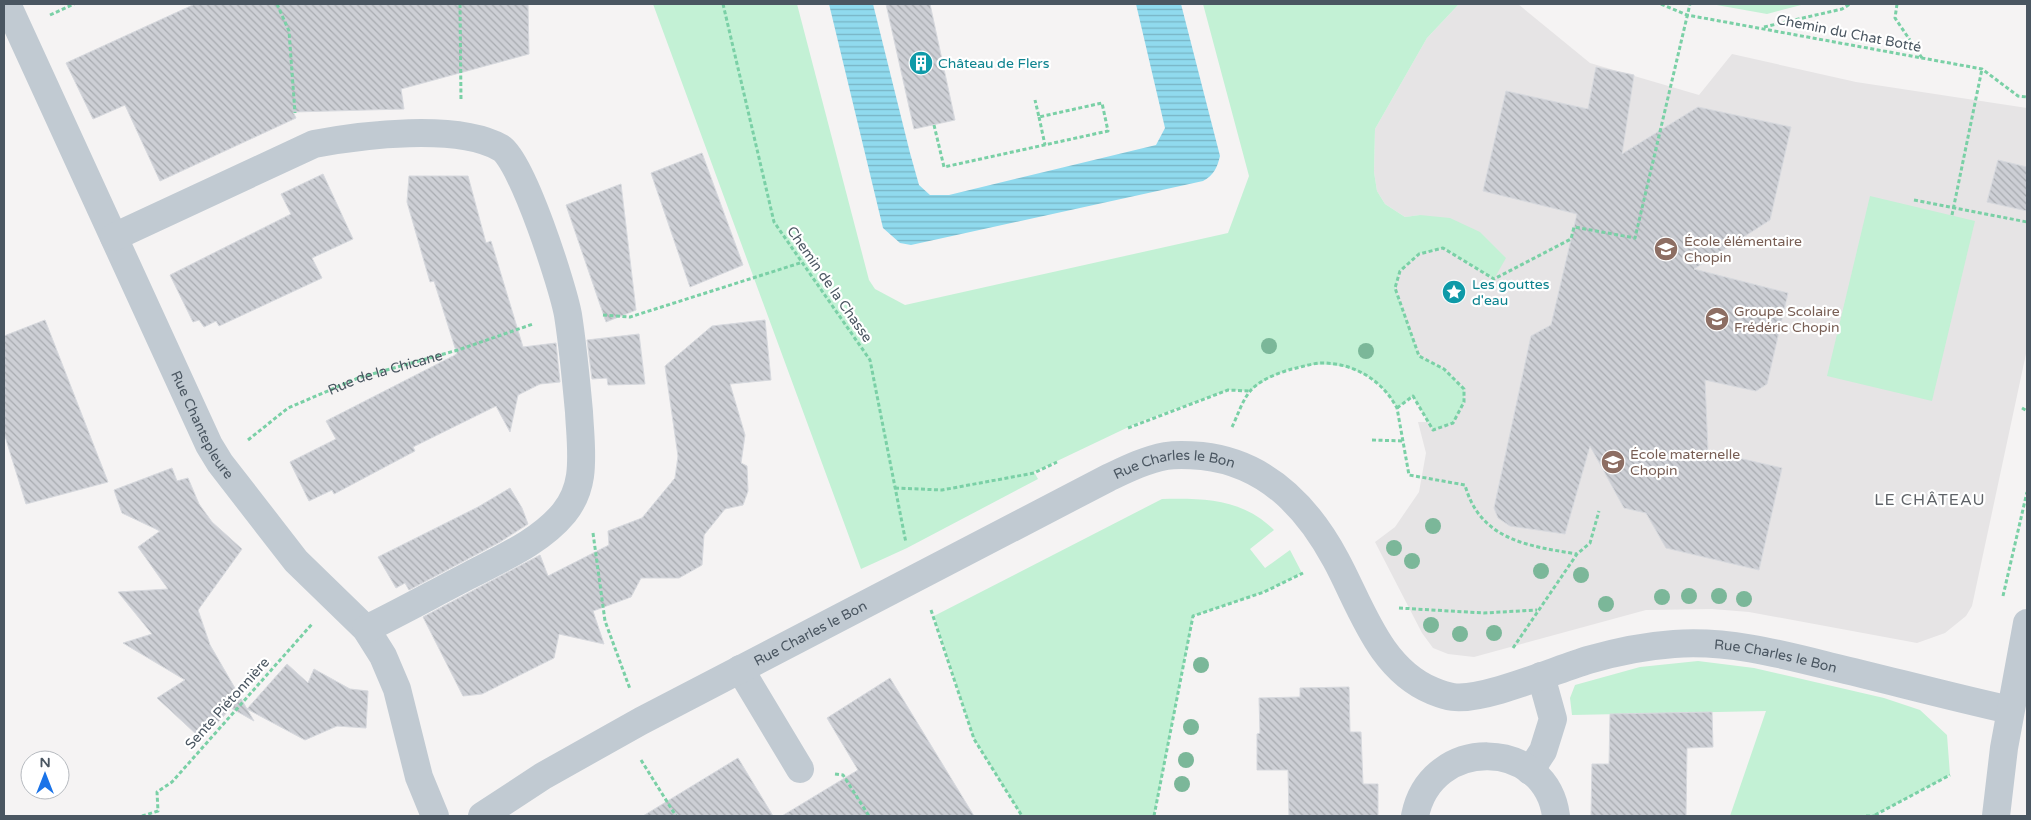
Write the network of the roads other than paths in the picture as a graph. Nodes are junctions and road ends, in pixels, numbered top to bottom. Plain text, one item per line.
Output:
1 (7, 4) edge
2 (114, 237) junction
3 (2027, 623) edge
4 (366, 629) junction
5 (740, 669) junction
6 (1530, 680) junction
7 (2010, 710) junction
8 (800, 768) road end
9 (1530, 771) junction
10 (435, 816) edge
11 (482, 816) edge
12 (1415, 816) edge
13 (1556, 816) edge
14 (1996, 816) edge

1 - 2 street, Rue Chantepleure
2 - 4 street, Rue Chantepleure
2 - 4 street
3 - 7 street
4 - 10 street, Rue Chantepleure
5 - 6 street, Rue Charles le Bon
5 - 8 street, Rue Charles le Bon
5 - 11 street, Rue Charles le Bon
6 - 7 street, Rue Charles le Bon
6 - 9 street
7 - 14 street
9 - 12 street
9 - 13 street

